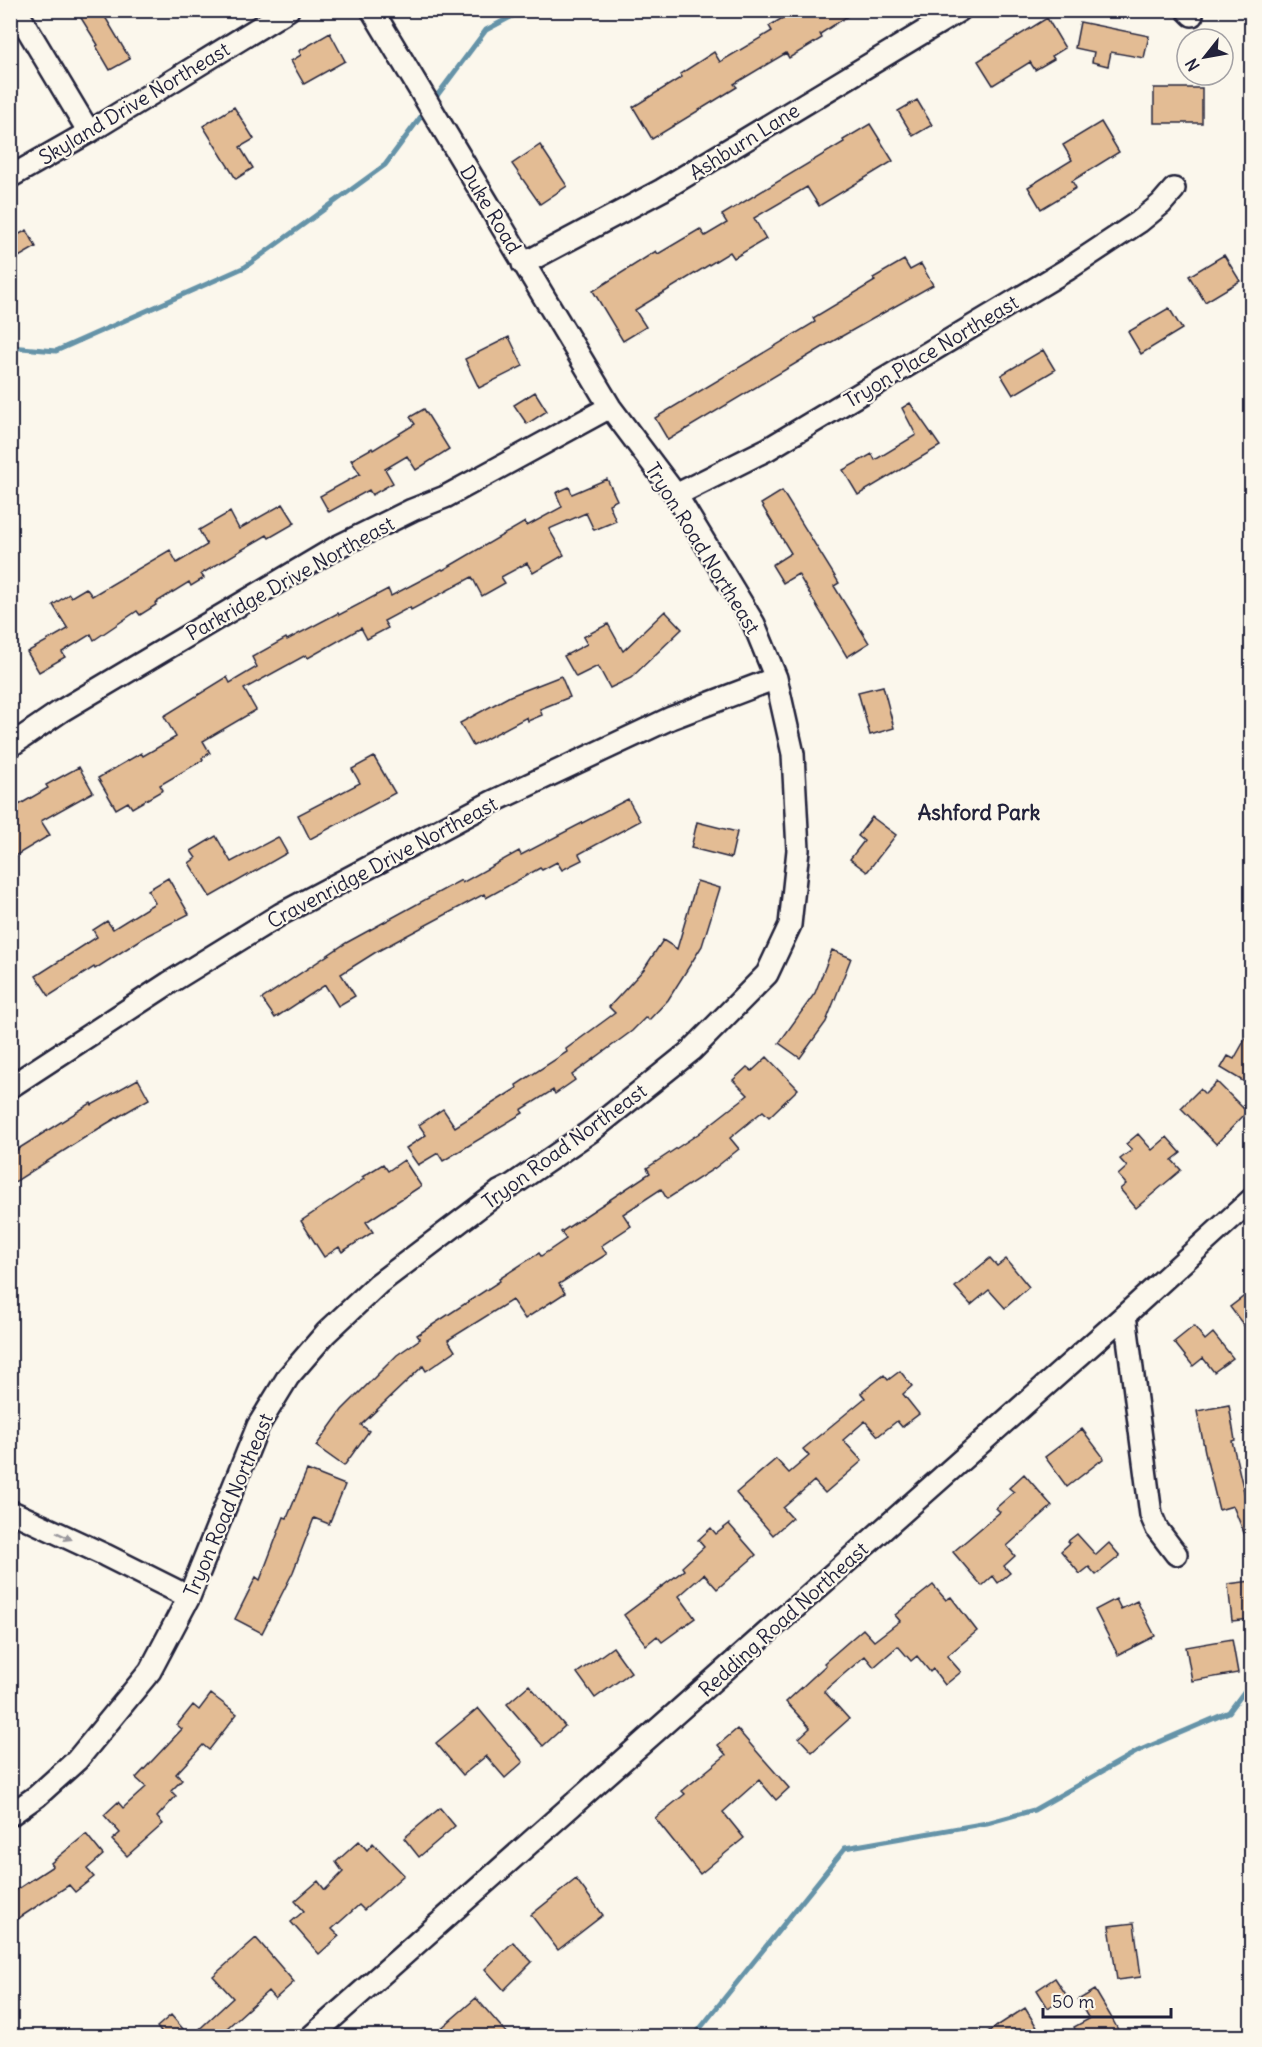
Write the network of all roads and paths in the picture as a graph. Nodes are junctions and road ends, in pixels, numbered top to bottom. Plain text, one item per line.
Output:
1 (16, 10) edge
2 (288, 10) edge
3 (372, 10) edge
4 (960, 10) edge
5 (89, 132) junction
6 (10, 177) edge
7 (1174, 189) dead end
8 (523, 264) junction
9 (610, 407) junction
10 (676, 495) junction
11 (776, 678) junction
12 (10, 746) edge
13 (10, 1087) edge
14 (1251, 1199) edge
15 (1125, 1315) junction
16 (10, 1511) edge
17 (1176, 1554) dead end
18 (189, 1598) junction
19 (10, 1815) edge
20 (312, 2037) edge

1 - 5 street
2 - 5 street, Skyland Drive Northeast
3 - 8 street, Duke Road
4 - 8 street, Ashburn Lane
5 - 6 street, Skyland Drive Northeast
7 - 10 street, Tryon Place Northeast
8 - 9 street, Duke Road
9 - 10 street, Tryon Road Northeast
9 - 12 street, Parkridge Drive Northeast
10 - 11 street, Tryon Road Northeast
11 - 13 street, Cravenridge Drive Northeast
11 - 18 street, Tryon Road Northeast
14 - 15 street, Redding Road Northeast
15 - 17 street
15 - 20 street, Redding Road Northeast
16 -> 18 street
18 - 19 street, Tryon Road Northeast

